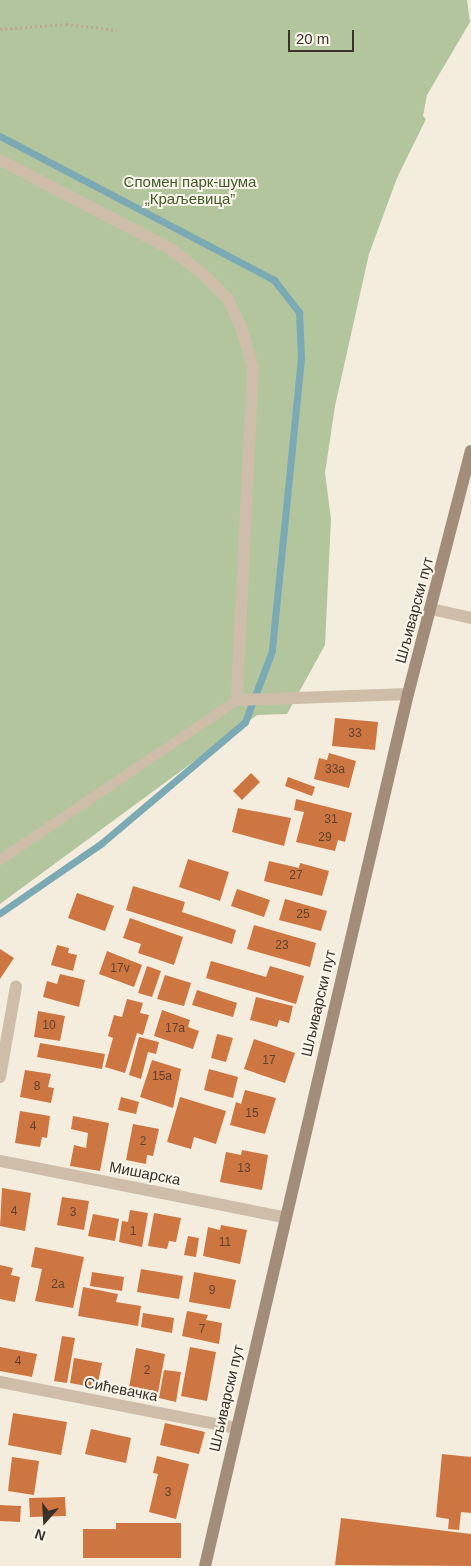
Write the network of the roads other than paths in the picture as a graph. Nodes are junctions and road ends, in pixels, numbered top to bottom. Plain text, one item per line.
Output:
1 (0, 160) edge
2 (471, 451) edge
3 (431, 609) junction
4 (471, 618) edge
5 (408, 694) junction
6 (237, 700) junction
7 (0, 860) edge
8 (16, 986) dead end
9 (0, 1077) edge
10 (0, 1161) edge
11 (284, 1217) junction
12 (0, 1382) edge
13 (236, 1428) junction
14 (205, 1566) edge

1 - 6 street
2 - 3 main road, Шљиварски пут
3 - 4 street
3 - 5 main road, Шљиварски пут
5 - 6 street
5 - 11 main road, Шљиварски пут
6 - 7 lane
8 - 9 street
10 - 11 street, Мишарска
11 - 13 main road, Шљиварски пут
12 - 13 street, Сићевачка
13 - 14 main road, Шљиварски пут

